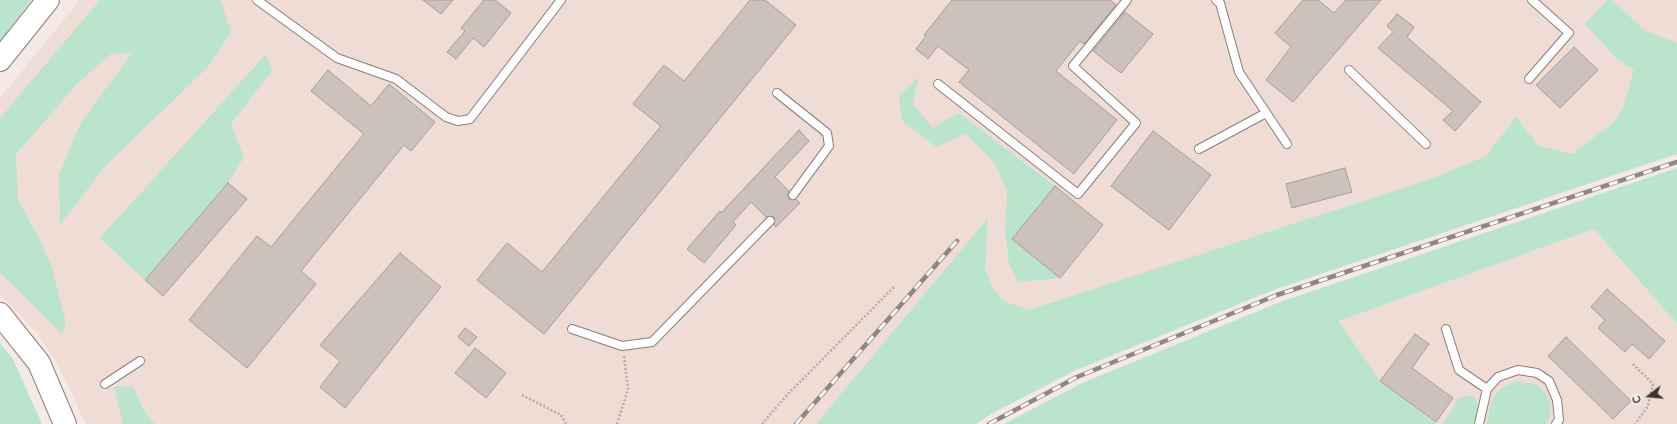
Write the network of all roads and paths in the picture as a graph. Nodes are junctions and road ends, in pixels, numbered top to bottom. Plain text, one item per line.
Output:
1 (48, 0) edge
2 (257, 0) edge
3 (561, 0) edge
4 (1127, 0) edge
5 (1532, 0) edge
6 (1220, 1) edge
7 (0, 60) edge
8 (1349, 70) dead end
9 (1529, 79) dead end
10 (938, 84) dead end
11 (777, 93) dead end
12 (1266, 113) junction
13 (1287, 144) dead end
14 (1426, 144) dead end
15 (1199, 149) dead end
16 (793, 195) dead end
17 (770, 221) dead end
18 (894, 287) dead end
19 (0, 314) edge
20 (572, 329) dead end
21 (1446, 329) dead end
22 (622, 346) junction
23 (140, 361) dead end
24 (1633, 364) dead end
25 (105, 384) dead end
26 (1487, 389) junction
27 (522, 395) dead end
28 (65, 424) edge
29 (566, 424) edge
30 (617, 424) edge
31 (762, 424) edge
32 (1479, 424) edge
33 (1556, 424) edge
34 (1635, 424) edge

1 - 7 street
2 - 3 lane
4 - 10 lane
5 - 9 lane
6 - 12 lane
8 - 14 lane
11 - 16 lane
12 - 13 lane
12 - 15 lane
17 - 22 lane
18 - 31 path
19 - 28 street
20 - 22 lane
21 - 26 lane
22 - 30 path
23 - 25 lane
24 - 34 path
26 - 32 lane
26 - 33 lane
27 - 29 path

